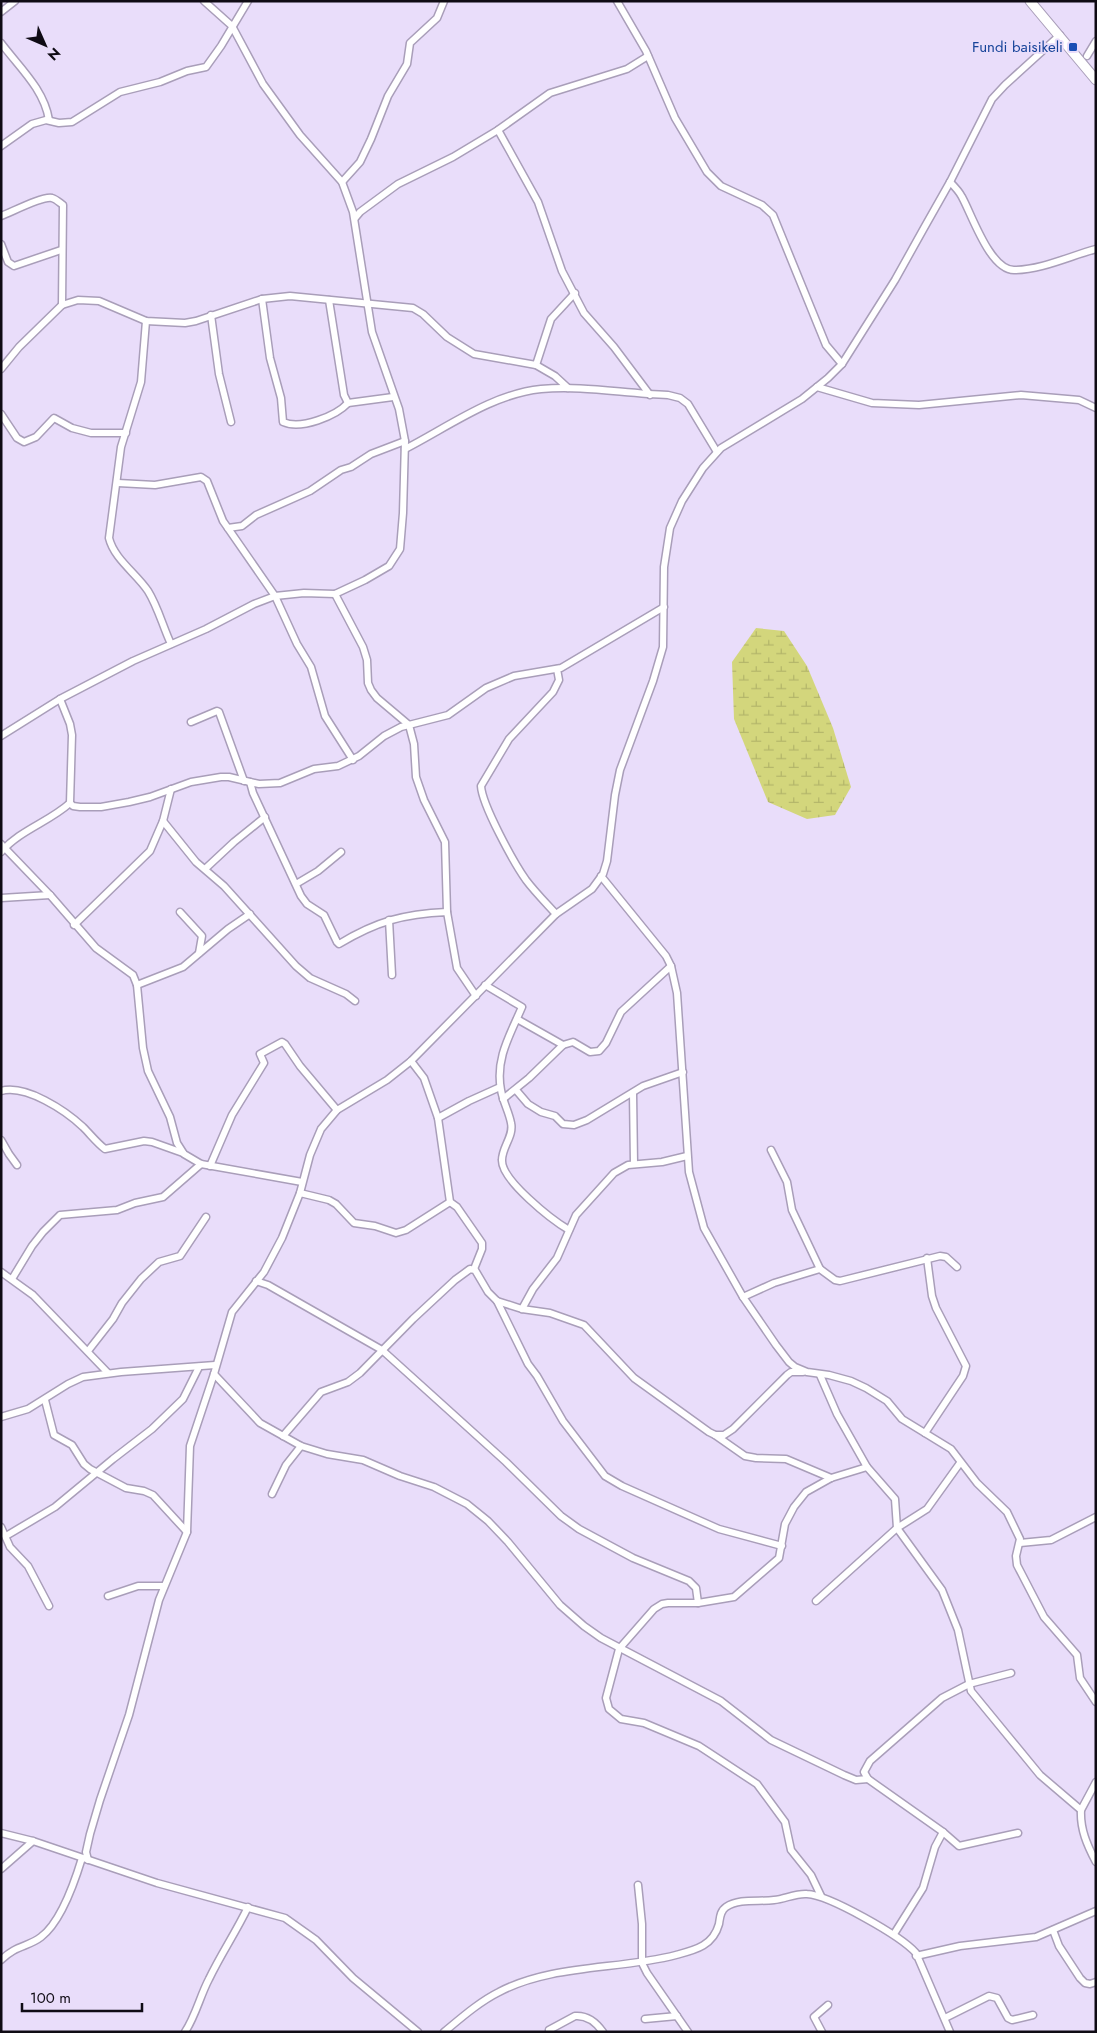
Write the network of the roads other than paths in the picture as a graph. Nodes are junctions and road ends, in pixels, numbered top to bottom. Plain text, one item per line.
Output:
1 (15, 1) edge
2 (204, 1) edge
3 (248, 1) edge
4 (444, 1) edge
5 (617, 1) edge
6 (1030, 1) edge
7 (1, 12) edge
8 (232, 26) junction
9 (1060, 35) junction
10 (1096, 41) edge
11 (1, 43) edge
12 (1096, 53) edge
13 (648, 56) junction
14 (1084, 58) junction
15 (1096, 80) edge
16 (49, 120) junction
17 (498, 130) junction
18 (1, 146) edge
19 (342, 182) junction
20 (950, 182) junction
21 (1, 216) edge
22 (355, 218) junction
23 (1, 244) edge
24 (1096, 249) edge
25 (61, 250) junction
26 (575, 293) junction
27 (262, 299) junction
28 (329, 300) junction
29 (366, 303) junction
30 (62, 305) junction
31 (212, 315) junction
32 (146, 320) junction
33 (1, 360) edge
34 (10, 360) junction
35 (842, 364) junction
36 (536, 365) junction
37 (1, 369) edge
38 (818, 387) junction
39 (568, 388) junction
40 (650, 395) junction
41 (393, 396) junction
42 (348, 403) junction
43 (1096, 408) edge
44 (1, 414) edge
45 (232, 422) dead end
46 (126, 433) junction
47 (405, 441) junction
48 (405, 449) junction
49 (717, 452) junction
50 (118, 482) junction
51 (228, 528) junction
52 (335, 594) junction
53 (275, 596) junction
54 (664, 607) junction
55 (170, 644) junction
56 (557, 669) junction
57 (60, 699) junction
58 (191, 722) dead end
59 (409, 725) junction
60 (1, 736) edge
61 (353, 760) junction
62 (247, 781) junction
63 (171, 789) junction
64 (70, 803) junction
65 (265, 817) junction
66 (163, 821) junction
67 (2, 848) edge
68 (341, 852) dead end
69 (205, 869) junction
70 (601, 876) junction
71 (296, 884) junction
72 (50, 895) junction
73 (1, 898) edge
74 (180, 912) dead end
75 (448, 912) junction
76 (250, 914) junction
77 (556, 914) junction
78 (389, 920) junction
79 (74, 924) junction
80 (199, 954) junction
81 (671, 966) junction
82 (392, 975) dead end
83 (485, 985) junction
84 (137, 986) junction
85 (476, 996) junction
86 (355, 1001) dead end
87 (517, 1019) junction
88 (563, 1045) junction
89 (411, 1061) junction
90 (683, 1072) junction
91 (500, 1087) junction
92 (516, 1090) junction
93 (1, 1091) edge
94 (633, 1093) junction
95 (503, 1099) junction
96 (337, 1110) junction
97 (438, 1118) junction
98 (1, 1140) edge
99 (771, 1150) dead end
100 (184, 1154) junction
101 (687, 1156) junction
102 (201, 1164) junction
103 (634, 1164) junction
104 (17, 1165) dead end
105 (210, 1166) junction
106 (302, 1182) junction
107 (300, 1193) junction
108 (450, 1202) junction
109 (206, 1217) dead end
110 (569, 1230) junction
111 (927, 1258) junction
112 (957, 1267) dead end
113 (474, 1269) junction
114 (820, 1269) junction
115 (1, 1272) edge
116 (12, 1279) junction
117 (256, 1281) junction
118 (743, 1297) junction
119 (497, 1301) junction
120 (522, 1308) junction
121 (382, 1350) junction
122 (88, 1351) junction
123 (789, 1362) junction
124 (215, 1365) junction
125 (199, 1367) junction
126 (807, 1372) junction
127 (108, 1374) junction
128 (214, 1374) junction
129 (787, 1375) junction
130 (820, 1375) junction
131 (44, 1400) junction
132 (1, 1417) edge
133 (925, 1433) junction
134 (715, 1435) junction
135 (283, 1436) junction
136 (301, 1446) junction
137 (960, 1463) junction
138 (867, 1467) junction
139 (97, 1473) junction
140 (831, 1478) junction
141 (272, 1494) dead end
142 (1096, 1517) edge
143 (1, 1527) edge
144 (897, 1528) junction
145 (187, 1532) junction
146 (6, 1536) junction
147 (1020, 1544) junction
148 (782, 1546) junction
149 (164, 1586) junction
150 (108, 1596) dead end
151 (816, 1601) dead end
152 (698, 1603) junction
153 (49, 1606) dead end
154 (619, 1649) junction
155 (1011, 1673) dead end
156 (969, 1684) junction
157 (1096, 1702) edge
158 (868, 1779) junction
159 (1096, 1782) edge
160 (1081, 1810) junction
161 (943, 1832) junction
162 (1, 1833) edge
163 (1018, 1833) dead end
164 (33, 1841) junction
165 (85, 1859) junction
166 (1096, 1862) edge
167 (1, 1869) edge
168 (638, 1885) dead end
169 (821, 1896) junction
170 (248, 1907) junction
171 (1096, 1911) edge
172 (1053, 1930) junction
173 (894, 1934) junction
174 (916, 1956) junction
175 (1, 1960) edge
176 (642, 1963) junction
177 (1096, 1982) edge
178 (828, 2005) dead end
179 (1033, 2015) dead end
180 (677, 2016) junction
181 (945, 2018) junction
182 (645, 2019) dead end
183 (549, 2030) dead end
184 (185, 2032) edge
185 (418, 2032) edge
186 (444, 2032) edge
187 (603, 2032) edge
188 (688, 2032) edge
189 (822, 2032) edge
190 (950, 2032) edge

1 - 7 street
2 - 8 street
3 - 8 street
4 - 19 street
5 - 13 street
6 - 9 main road
8 - 16 street
8 - 19 street
9 - 14 main road
9 - 20 street
10 - 14 street
11 - 16 street
12 - 14 street
13 - 17 street
13 - 35 street
14 - 15 main road
16 - 18 street
17 - 22 street
17 - 26 street
19 - 22 street
20 - 24 street
20 - 35 street
21 - 25 street
22 - 29 street
23 - 25 street
25 - 30 street
26 - 36 street
26 - 40 street
27 - 28 street
27 - 31 street
27 - 42 street
28 - 29 street
28 - 42 street
29 - 36 street
29 - 41 street
30 - 32 street
30 - 34 street
31 - 32 street
31 - 45 street
32 - 46 street
33 - 34 street
34 - 37 street
35 - 38 street
36 - 39 street
38 - 43 street
38 - 49 street
39 - 40 street
39 - 48 street
40 - 49 street
41 - 42 street
41 - 47 street
44 - 46 street
46 - 50 street
47 - 48 street
47 - 51 street
48 - 52 street
49 - 54 street
50 - 51 street
50 - 55 street
51 - 53 street
52 - 53 street
52 - 59 street
53 - 55 street
53 - 61 street
54 - 56 street
54 - 70 street
55 - 57 street
56 - 59 street
56 - 77 street
57 - 60 street
57 - 64 street
58 - 62 street
59 - 61 street
59 - 75 street
61 - 62 street
62 - 63 street
62 - 65 street
63 - 64 street
63 - 66 street
64 - 67 street
65 - 69 street
65 - 71 street
66 - 69 street
66 - 79 street
67 - 72 street
68 - 71 street
69 - 76 street
70 - 77 street
70 - 81 street
71 - 78 street
72 - 73 street
72 - 79 street
74 - 80 street
75 - 78 street
75 - 85 street
76 - 80 street
76 - 86 street
77 - 83 street
78 - 82 street
79 - 84 street
80 - 84 street
81 - 88 street
81 - 90 street
83 - 85 street
83 - 87 street
84 - 100 street
85 - 89 street
87 - 88 street
87 - 91 street
88 - 92 street
89 - 96 street
89 - 97 street
90 - 94 street
90 - 101 street
91 - 95 street
91 - 97 street
92 - 94 street
92 - 95 street
93 - 100 street
94 - 103 street
95 - 110 street
96 - 105 street
96 - 106 street
97 - 108 street
98 - 104 street
99 - 114 street
100 - 102 street
101 - 103 street
101 - 118 street
102 - 105 street
102 - 116 street
103 - 110 street
105 - 106 street
106 - 107 street
107 - 108 street
107 - 117 street
108 - 113 street
109 - 122 street
110 - 120 street
111 - 112 street
111 - 114 street
111 - 133 street
113 - 119 street
113 - 121 street
114 - 118 street
115 - 116 street
116 - 122 street
117 - 121 street
117 - 124 street
118 - 123 street
119 - 120 street
119 - 148 street
120 - 134 street
121 - 135 street
121 - 152 street
122 - 127 street
123 - 126 street
123 - 129 street
124 - 125 street
124 - 128 street
125 - 127 street
125 - 139 street
126 - 129 street
126 - 130 street
127 - 131 street
128 - 135 street
128 - 145 street
129 - 134 street
130 - 133 street
130 - 138 street
131 - 132 street
131 - 139 street
133 - 137 street
134 - 140 street
135 - 136 street
136 - 141 street
136 - 154 street
137 - 144 street
137 - 147 street
138 - 140 street
138 - 144 street
139 - 145 street
139 - 146 street
140 - 148 street
142 - 147 street
143 - 146 street
144 - 151 street
144 - 156 street
145 - 149 street
146 - 153 street
147 - 157 street
148 - 152 street
149 - 150 street
149 - 165 street
152 - 154 street
154 - 158 street
154 - 169 street
155 - 156 street
156 - 158 street
156 - 160 street
158 - 161 street
159 - 160 street
160 - 166 street
161 - 163 street
161 - 173 street
162 - 164 street
164 - 165 street
164 - 167 street
165 - 170 street
165 - 175 street
168 - 176 street
169 - 173 street
169 - 176 street
170 - 184 street
170 - 185 street
171 - 172 street
172 - 174 street
172 - 177 street
173 - 174 street
174 - 181 street
176 - 180 street
176 - 186 street
178 - 189 street
179 - 181 street
180 - 182 street
180 - 188 street
181 - 190 street
183 - 187 street

